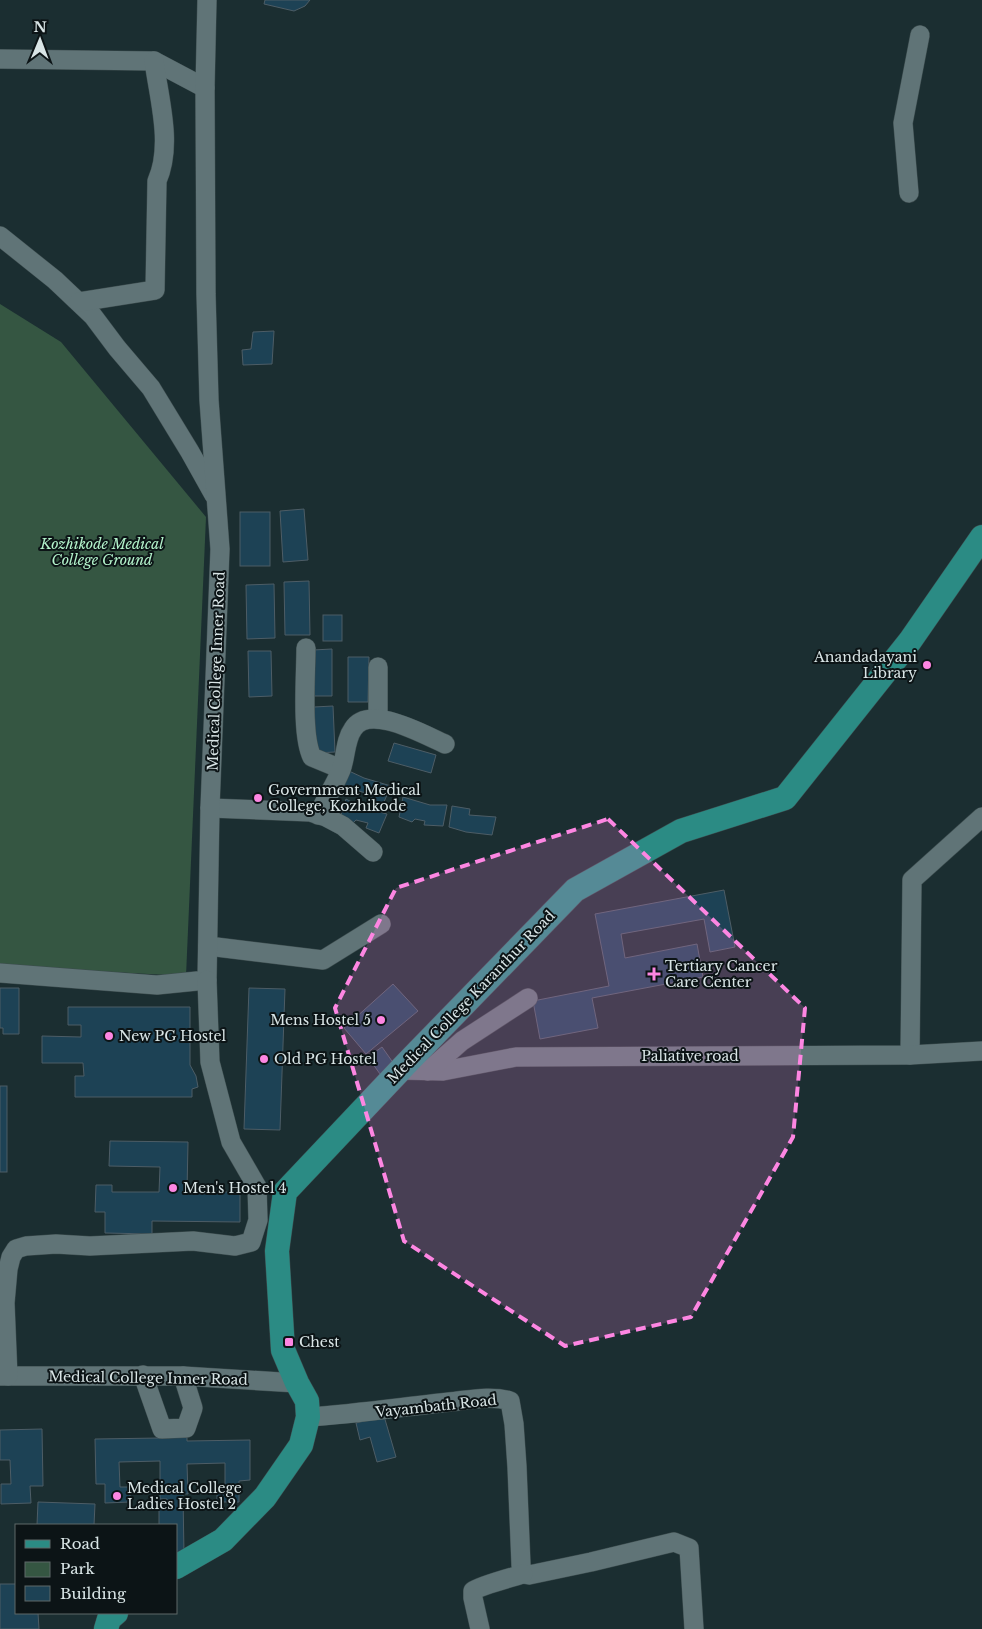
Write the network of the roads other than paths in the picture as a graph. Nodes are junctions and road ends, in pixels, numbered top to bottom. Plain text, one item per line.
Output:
1 (207, 0) edge
2 (920, 35) dead end
3 (0, 59) edge
4 (154, 61) junction
5 (205, 88) junction
6 (908, 193) dead end
7 (0, 236) edge
8 (78, 302) junction
9 (217, 500) junction
10 (982, 536) edge
11 (306, 648) dead end
12 (378, 667) dead end
13 (378, 720) junction
14 (445, 744) dead end
15 (341, 769) junction
16 (210, 808) junction
17 (318, 814) junction
18 (982, 817) edge
19 (373, 852) dead end
20 (381, 924) dead end
21 (208, 946) junction
22 (0, 973) edge
23 (207, 980) junction
24 (528, 998) dead end
25 (982, 1051) edge
26 (910, 1055) junction
27 (400, 1070) junction
28 (428, 1071) junction
29 (143, 1375) junction
30 (4, 1376) edge
31 (183, 1376) junction
32 (296, 1383) junction
33 (308, 1417) junction
34 (178, 1566) edge
35 (523, 1574) junction
36 (115, 1614) edge
37 (106, 1629) edge
38 (480, 1629) edge
39 (694, 1629) edge

1 - 5 street
2 - 6 street
3 - 4 street
4 - 5 street
4 - 8 street
5 - 9 street
7 - 8 street, Medical College Inner Road
8 - 9 street, Medical College Inner Road
9 - 16 street, Medical College Inner Road
10 - 27 main road, Medical College Karanthur Road
11 - 15 street
12 - 13 street
13 - 14 street
13 - 15 street
15 - 17 street
16 - 17 street
16 - 21 street, Medical College Inner Road
17 - 19 street
18 - 26 street
20 - 21 street
21 - 23 street, Medical College Inner Road
22 - 23 street
23 - 30 street, Medical College Inner Road
24 - 28 street
25 - 26 street, Paliative road
26 - 28 street, Paliative road
27 - 28 street, Paliative road
27 - 32 main road, Medical College Karanthur Road
29 - 30 street, Medical College Inner Road
29 - 31 street, Medical College Inner Road
29 - 31 street
31 - 32 street, Medical College Inner Road
32 - 33 main road, Medical College Karanthur Road
33 - 34 main road, Medical College Karanthur Road
33 - 35 street, Vayambath Road
35 - 38 street
35 - 39 street
36 - 37 main road

